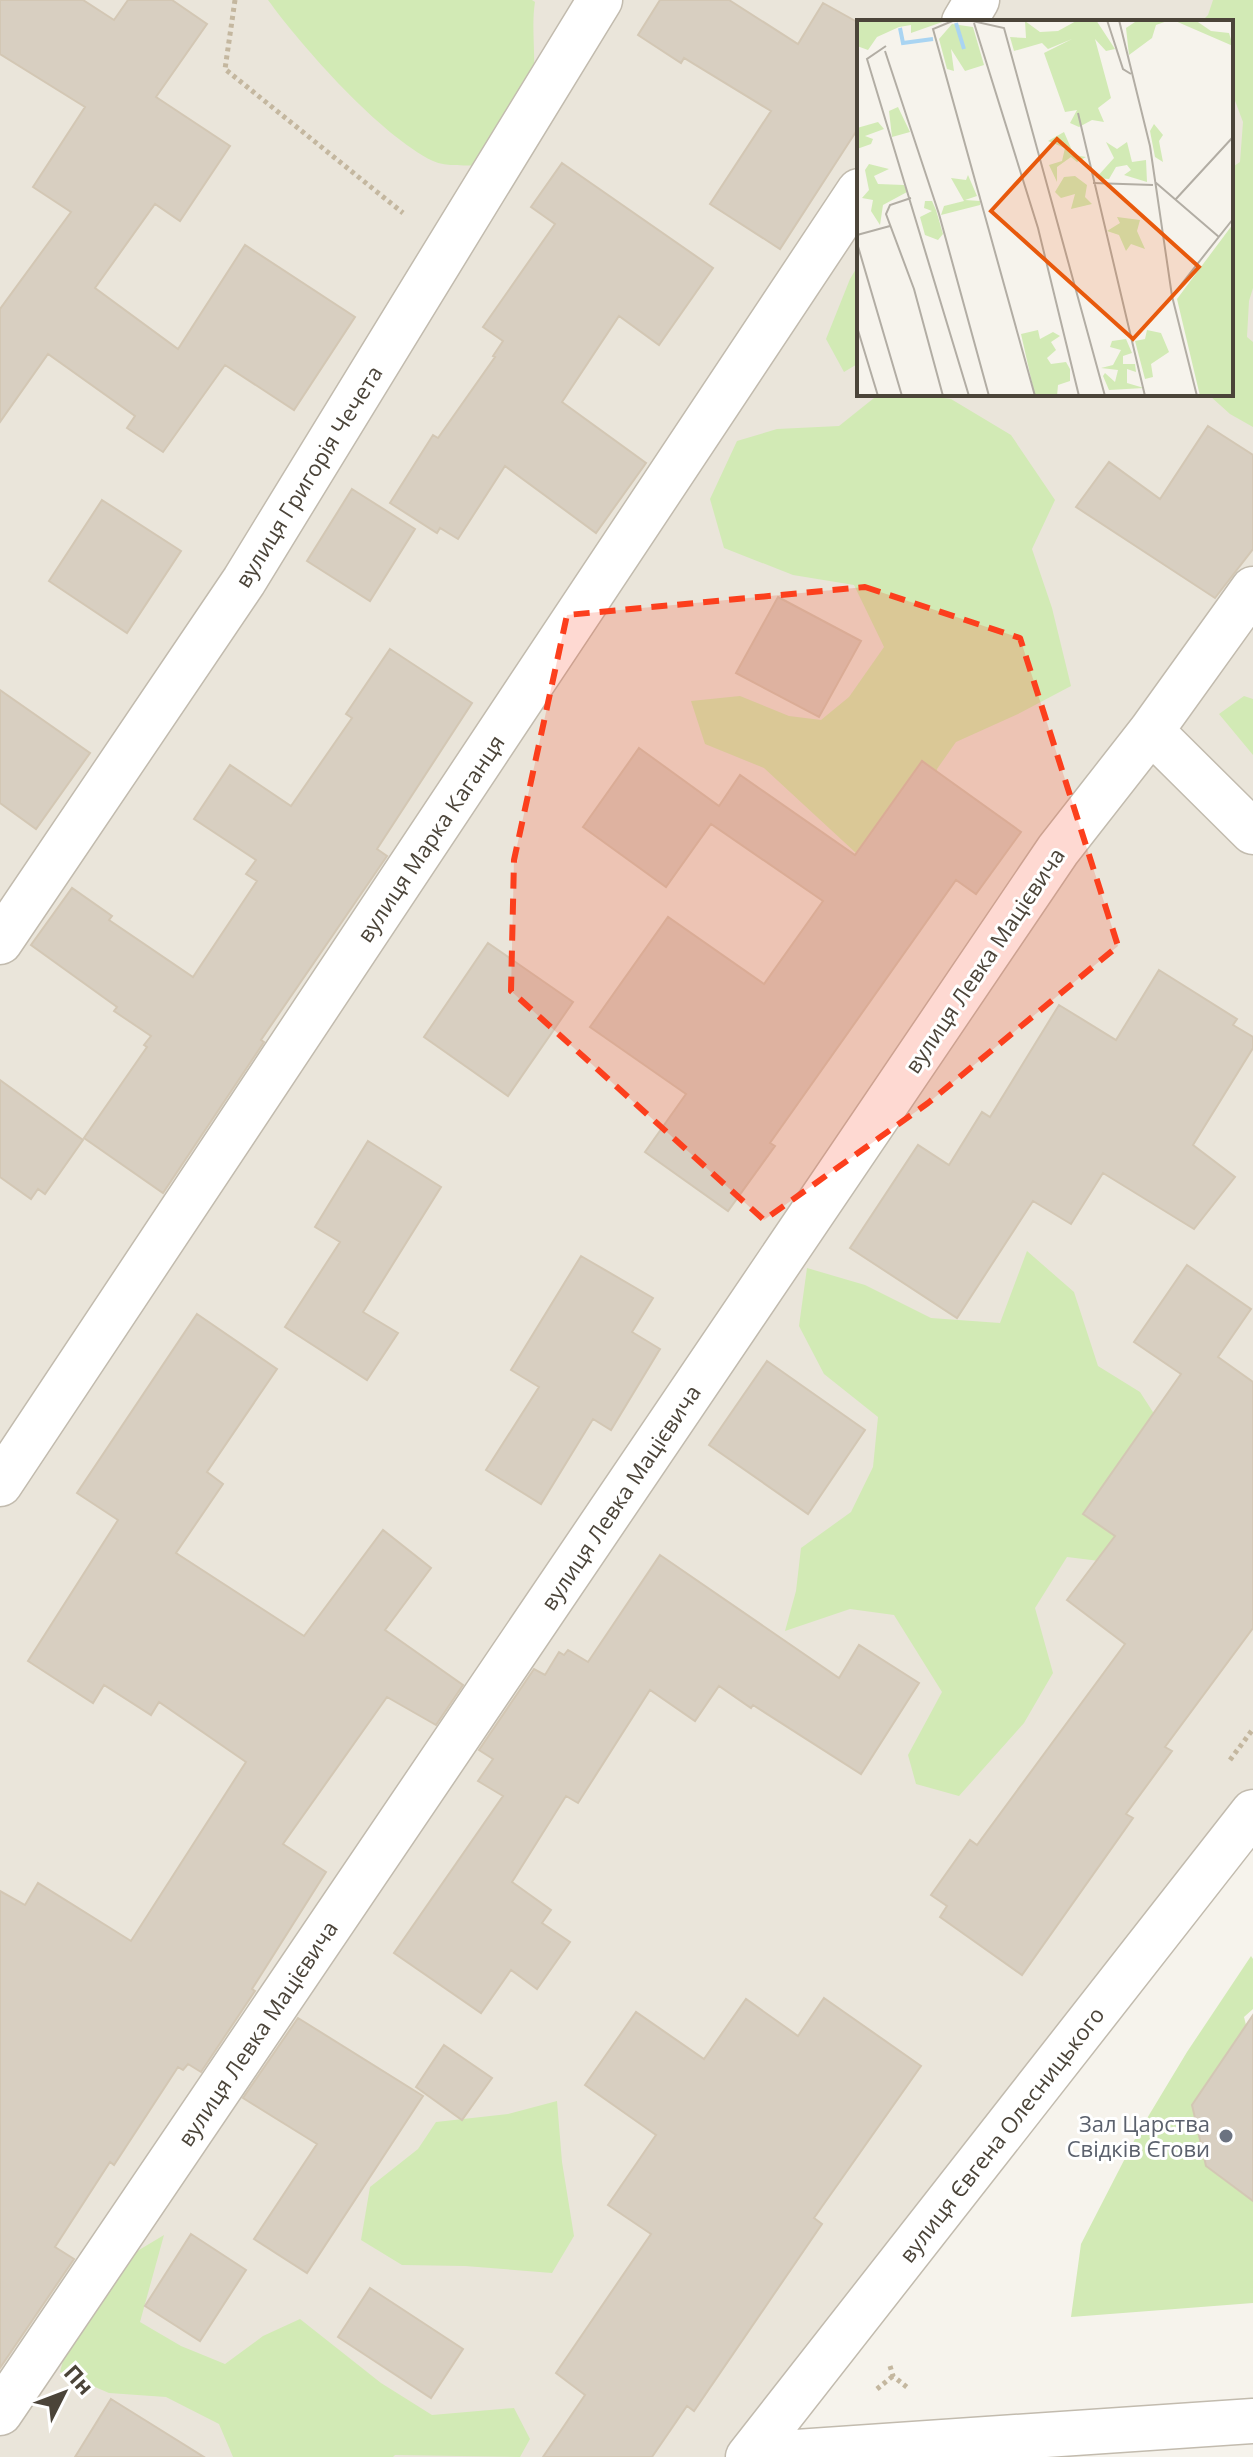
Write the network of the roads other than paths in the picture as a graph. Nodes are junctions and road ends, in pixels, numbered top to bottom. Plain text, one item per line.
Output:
1 (600, 0) edge
2 (977, 0) edge
3 (965, 20) edge
4 (857, 194) edge
5 (1253, 589) edge
6 (1151, 731) junction
7 (1253, 832) edge
8 (0, 942) edge
9 (0, 1484) edge
10 (1253, 1812) edge
11 (0, 2413) edge
12 (1253, 2421) edge
13 (749, 2456) edge

1 - 8 street, вулиця Григорія Чечета
2 - 3 street
4 - 9 street, вулиця Марка Каганця
5 - 6 street, вулиця Левка Мацієвича
6 - 7 street
6 - 11 street, вулиця Левка Мацієвича
10 - 13 street, вулиця Євгена Олесницького
12 - 13 street

